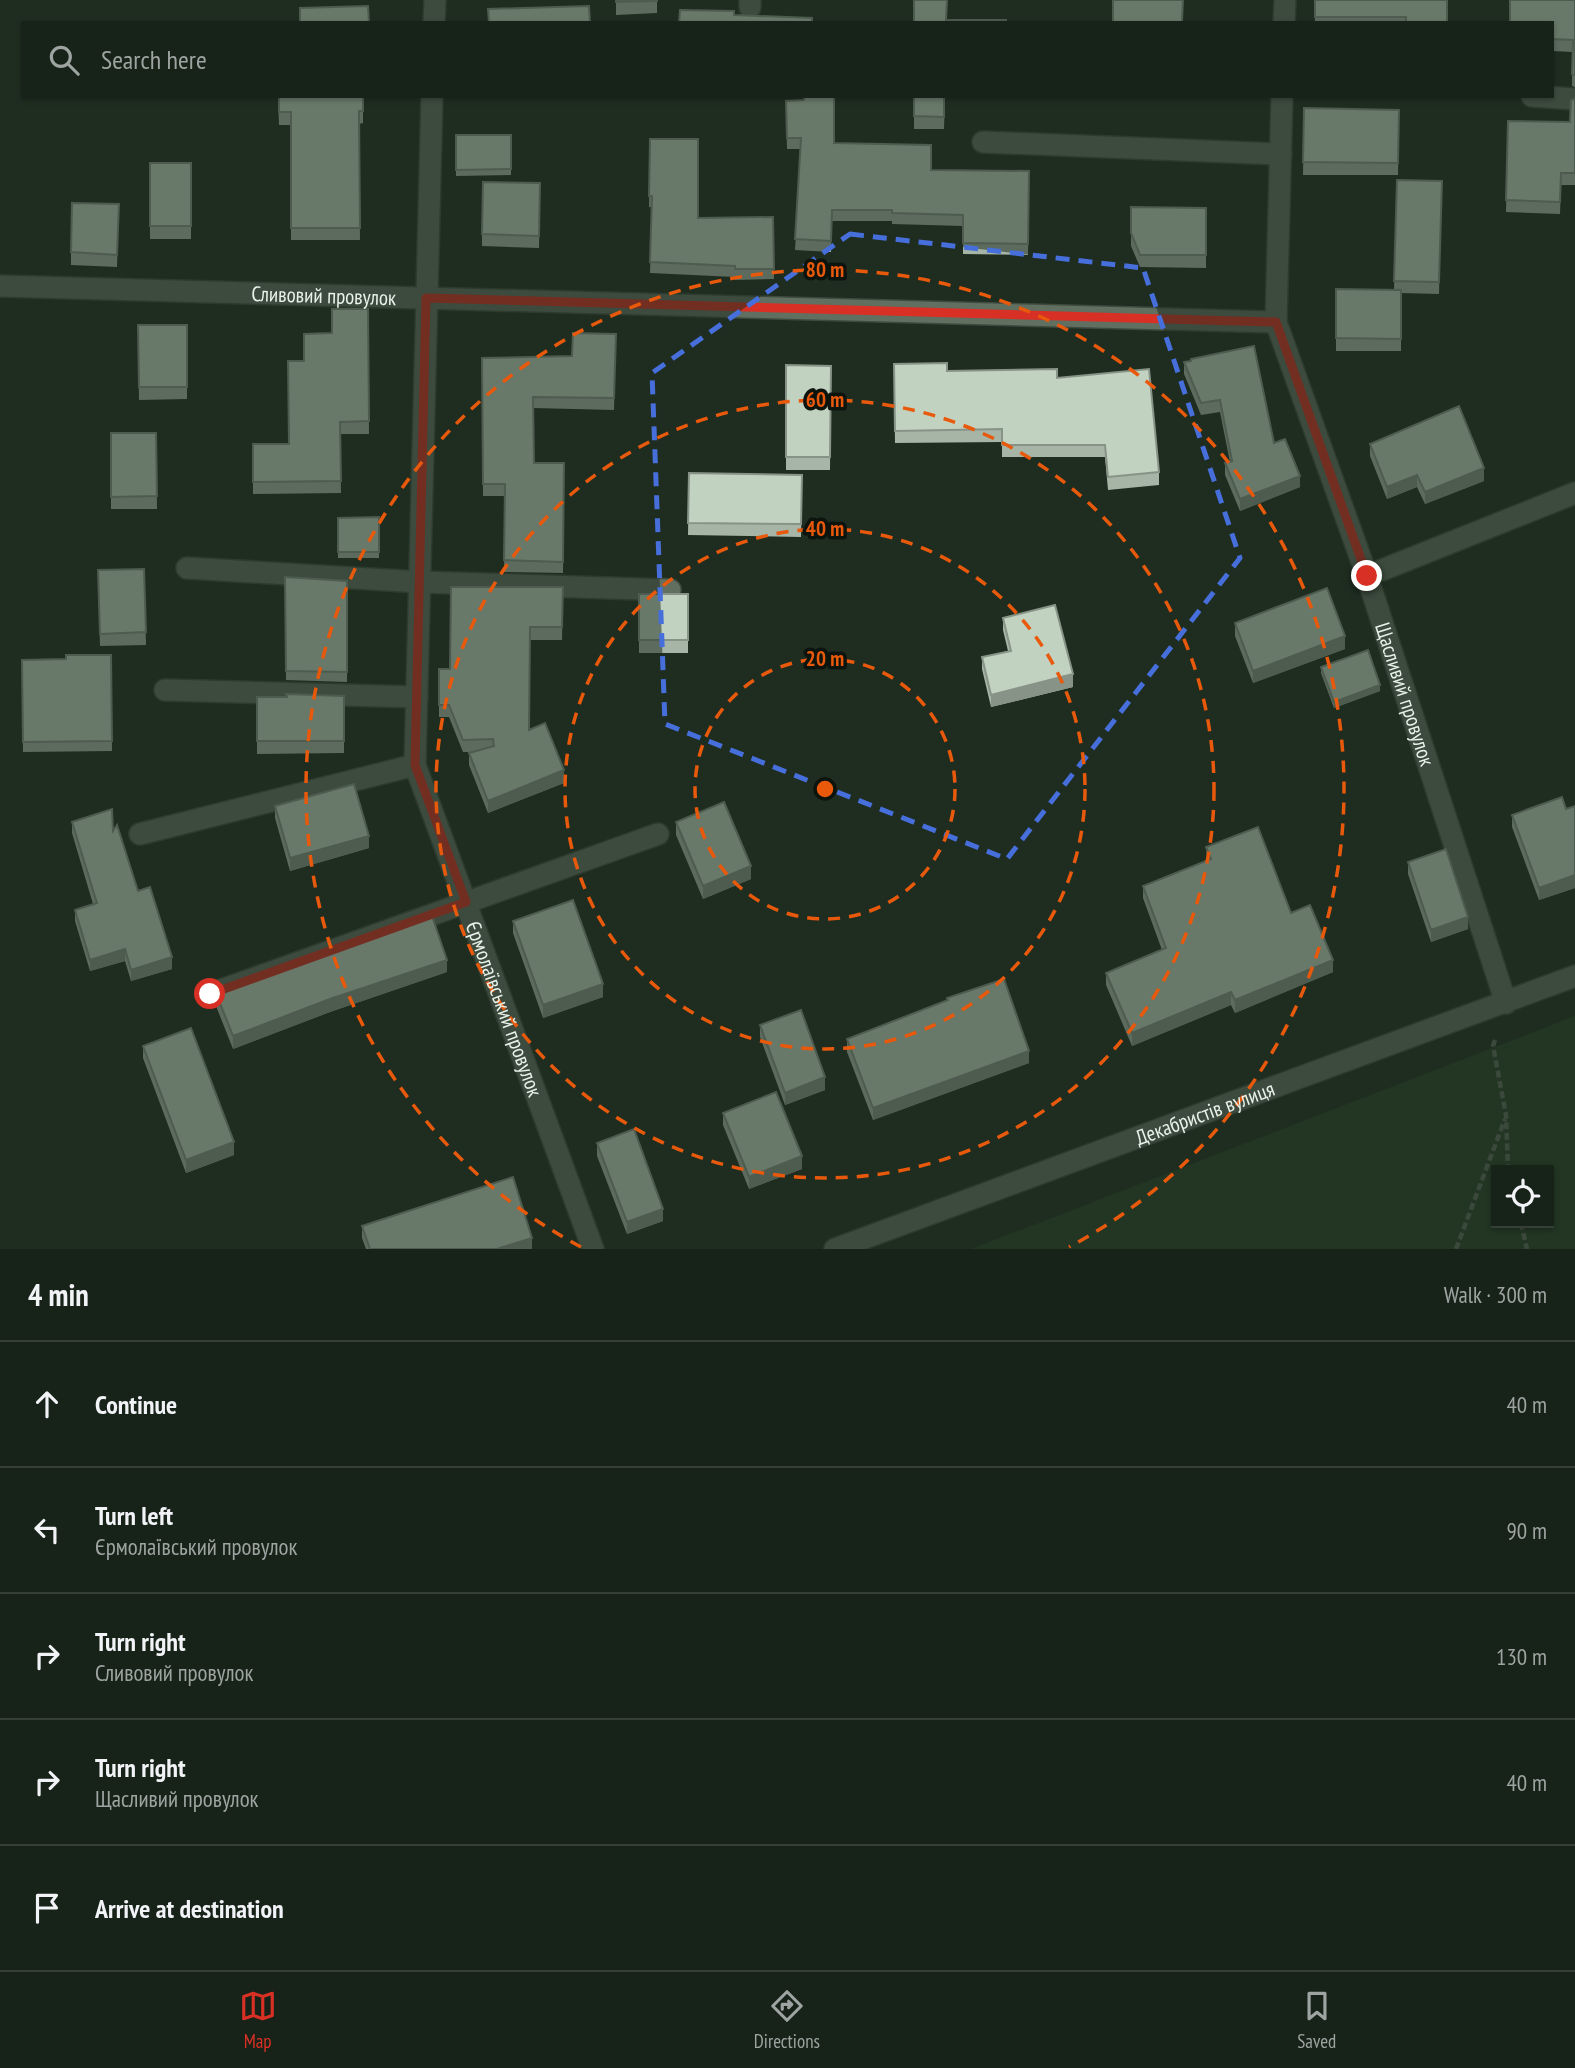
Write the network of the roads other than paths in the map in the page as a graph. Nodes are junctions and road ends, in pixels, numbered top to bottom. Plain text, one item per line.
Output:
1 (435, 0) edge
2 (1285, 0) edge
3 (434, 21) edge
4 (1284, 21) edge
5 (432, 98) edge
6 (1282, 98) edge
7 (1554, 98) edge
8 (1575, 99) edge
9 (983, 142) dead end
10 (1281, 154) junction
11 (0, 286) edge
12 (426, 298) junction
13 (1276, 322) junction
14 (1575, 493) edge
15 (187, 568) dead end
16 (1367, 576) junction
17 (420, 582) junction
18 (670, 590) dead end
19 (165, 690) dead end
20 (417, 697) junction
21 (415, 765) junction
22 (140, 834) dead end
23 (658, 834) dead end
24 (466, 902) junction
25 (1575, 976) edge
26 (210, 994) dead end
27 (1506, 1003) junction
28 (593, 1249) edge
29 (835, 1249) edge

1 - 3 street
2 - 4 street
5 - 12 street, Єрмолаївський провулок
6 - 10 street, Щасливий провулок
7 - 8 street
9 - 10 street
10 - 13 street, Щасливий провулок
11 - 12 street, Сливовий провулок
12 - 13 street, Сливовий провулок
12 - 17 street, Єрмолаївський провулок
13 - 16 street, Щасливий провулок
14 - 16 street
15 - 17 street
16 - 27 street, Щасливий провулок
17 - 18 street
17 - 20 street, Єрмолаївський провулок
19 - 20 street
20 - 21 street, Єрмолаївський провулок
21 - 22 street
21 - 24 street, Єрмолаївський провулок
23 - 24 street
24 - 26 street
24 - 28 street, Єрмолаївський провулок
25 - 27 street, Декабристів вулиця
27 - 29 street, Декабристів вулиця

